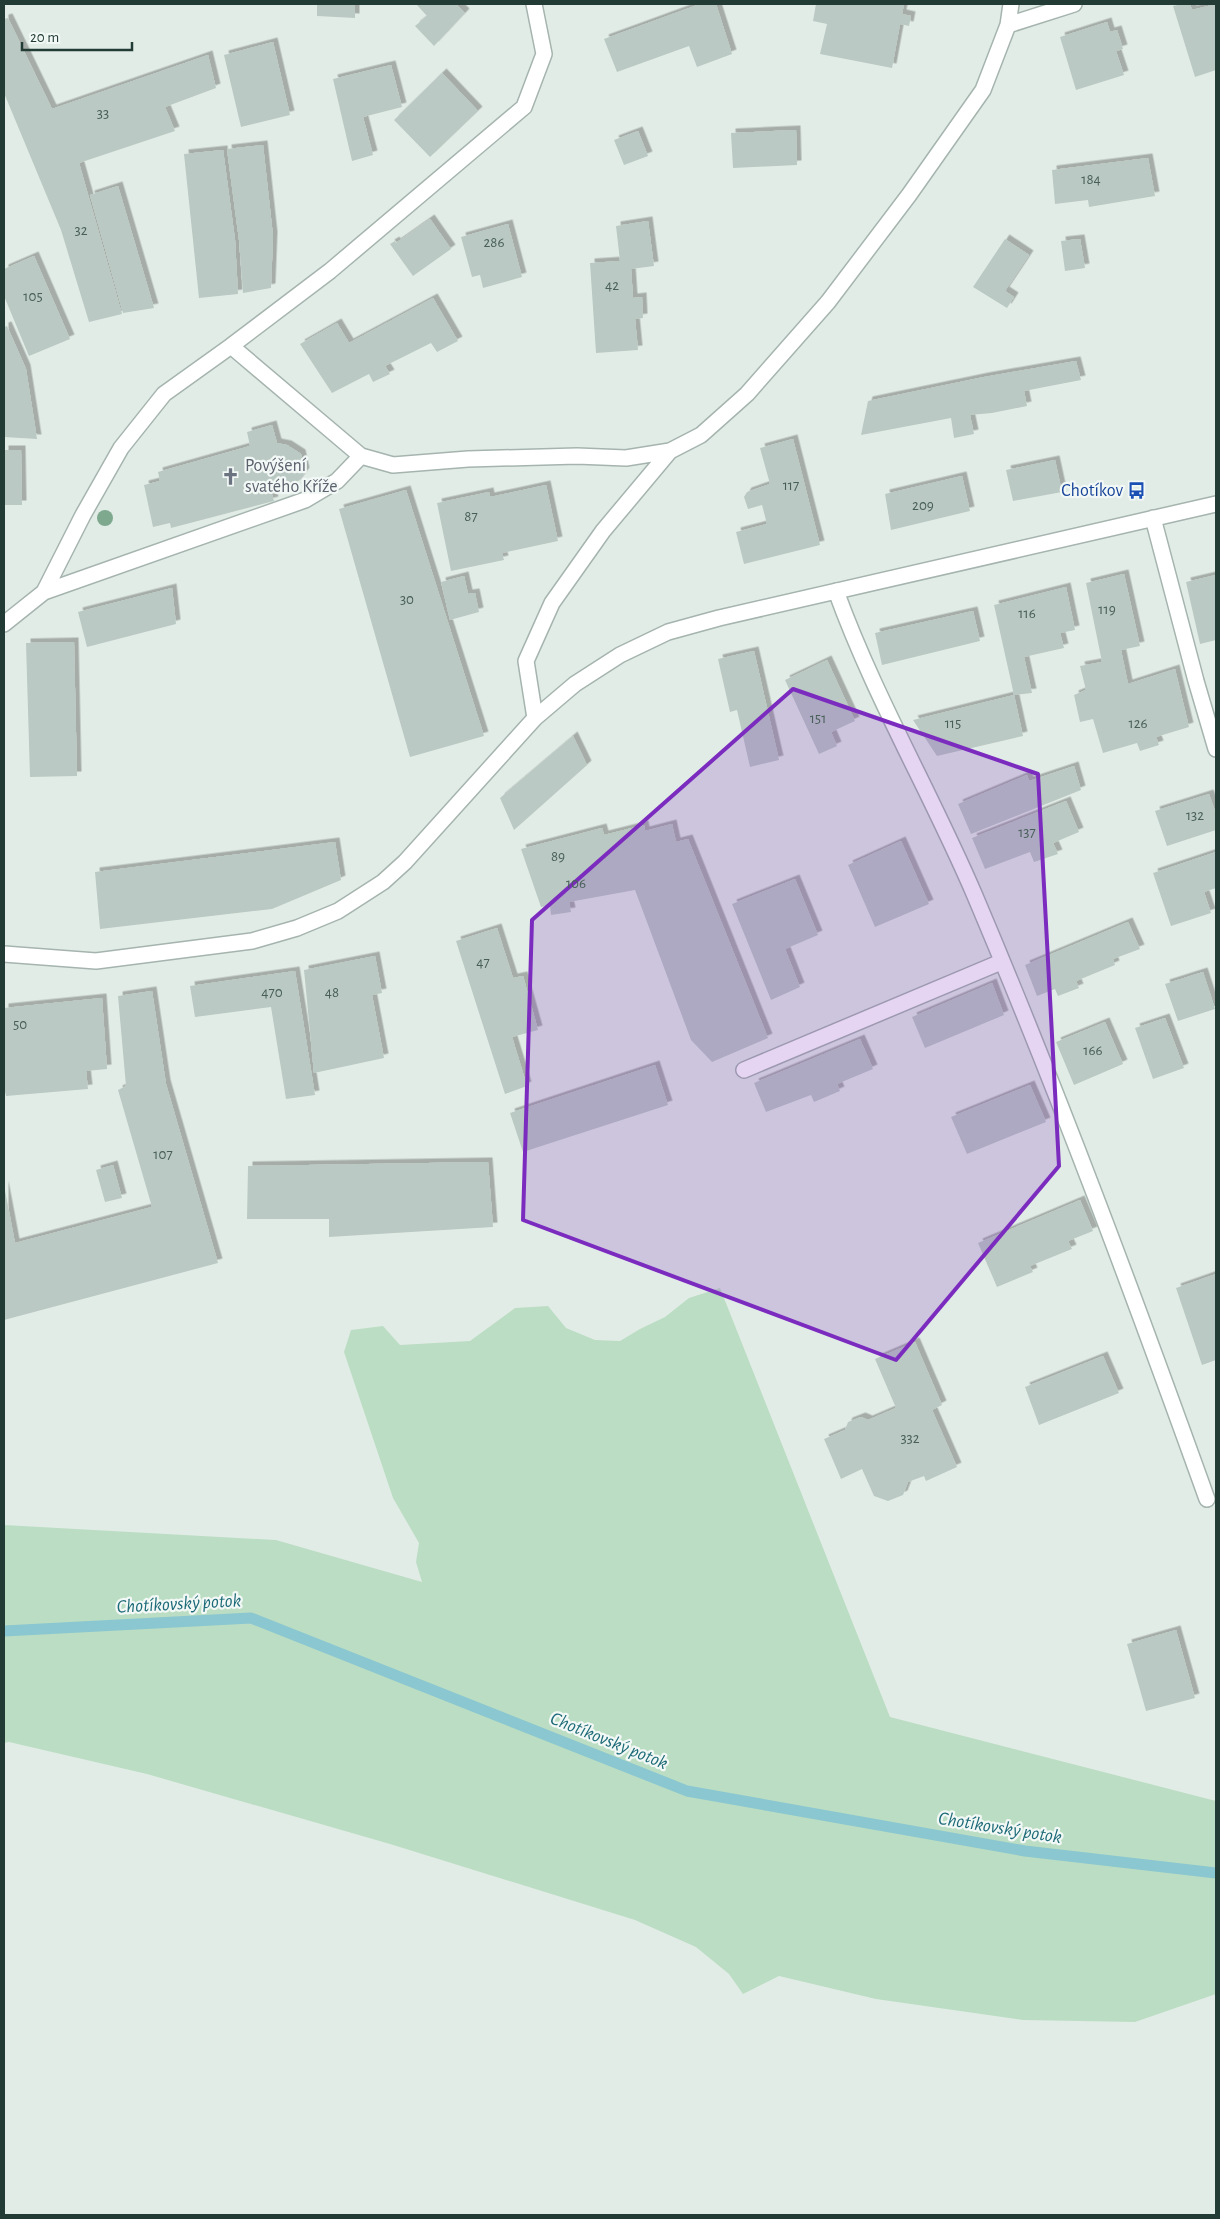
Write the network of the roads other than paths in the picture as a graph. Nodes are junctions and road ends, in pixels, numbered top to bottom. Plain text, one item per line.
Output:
1 (534, 4) edge
2 (1011, 4) edge
3 (1074, 4) edge
4 (1008, 25) junction
5 (231, 346) junction
6 (670, 451) junction
7 (360, 456) junction
8 (1216, 504) edge
9 (1153, 518) junction
10 (836, 591) junction
11 (44, 592) junction
12 (4, 624) edge
13 (535, 718) junction
14 (1216, 749) edge
15 (4, 954) edge
16 (1002, 962) junction
17 (744, 1070) dead end
18 (1207, 1499) dead end

1 - 5 street
2 - 4 street
3 - 4 street
4 - 6 street
5 - 7 street
5 - 11 street
6 - 7 street
6 - 13 street
7 - 11 street
8 - 9 street
9 - 10 street
9 - 14 street
10 - 13 street
10 - 16 street
11 - 12 street
13 - 15 street
16 - 17 street
16 - 18 street

